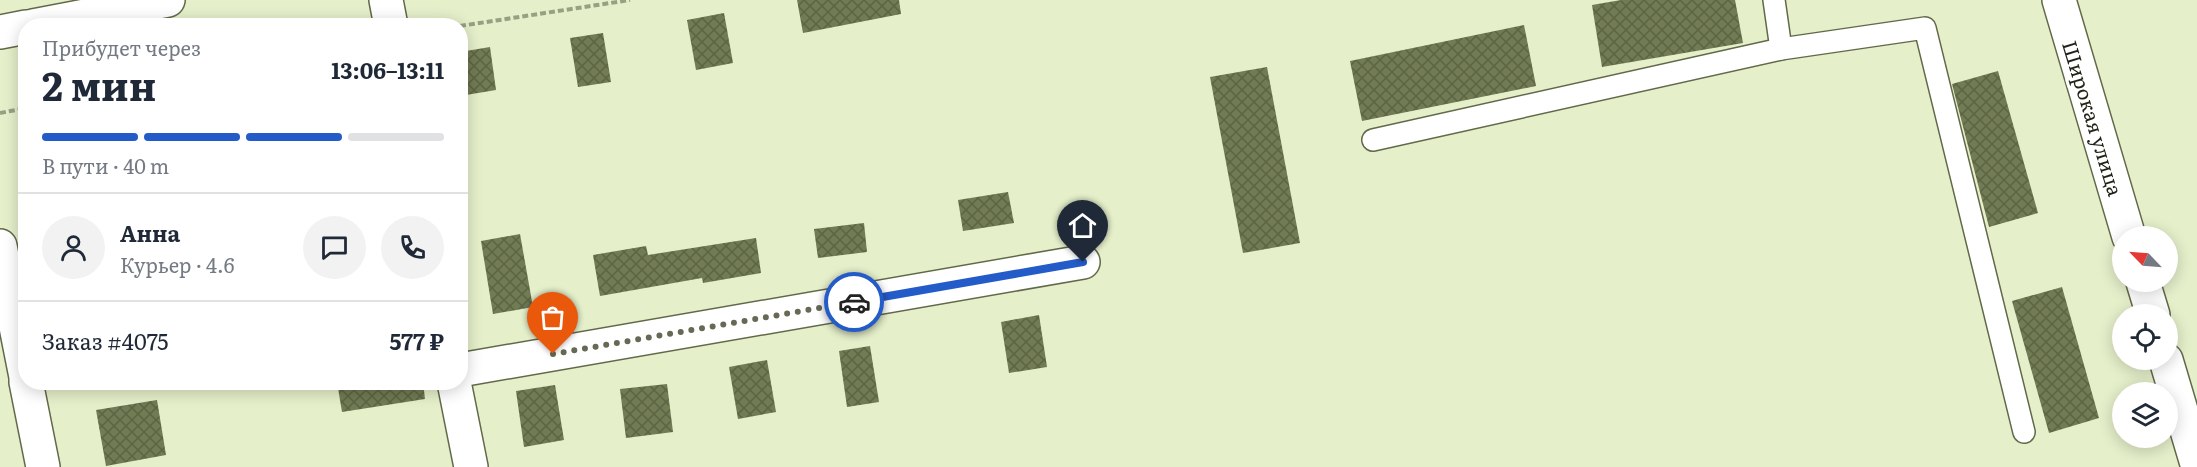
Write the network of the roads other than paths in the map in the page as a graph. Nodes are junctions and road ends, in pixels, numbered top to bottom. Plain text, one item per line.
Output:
1 (168, 0) edge
2 (386, 0) edge
3 (1774, 0) edge
4 (2059, 0) edge
5 (75, 18) edge
6 (389, 18) edge
7 (18, 29) edge
8 (0, 32) edge
9 (1781, 49) junction
10 (1373, 140) dead end
11 (2126, 226) edge
12 (0, 246) edge
13 (1083, 262) dead end
14 (18, 337) edge
15 (468, 369) edge
16 (2169, 370) edge
17 (29, 390) edge
18 (456, 390) edge
19 (2024, 432) dead end
20 (2197, 464) edge
21 (43, 467) edge
22 (471, 467) edge

1 - 5 street
2 - 6 street
3 - 9 lane
4 - 11 street, Широкая улица
7 - 8 street
9 - 10 lane
9 - 19 lane
12 - 14 street
13 - 15 street
16 - 20 street
17 - 21 street
18 - 22 street

